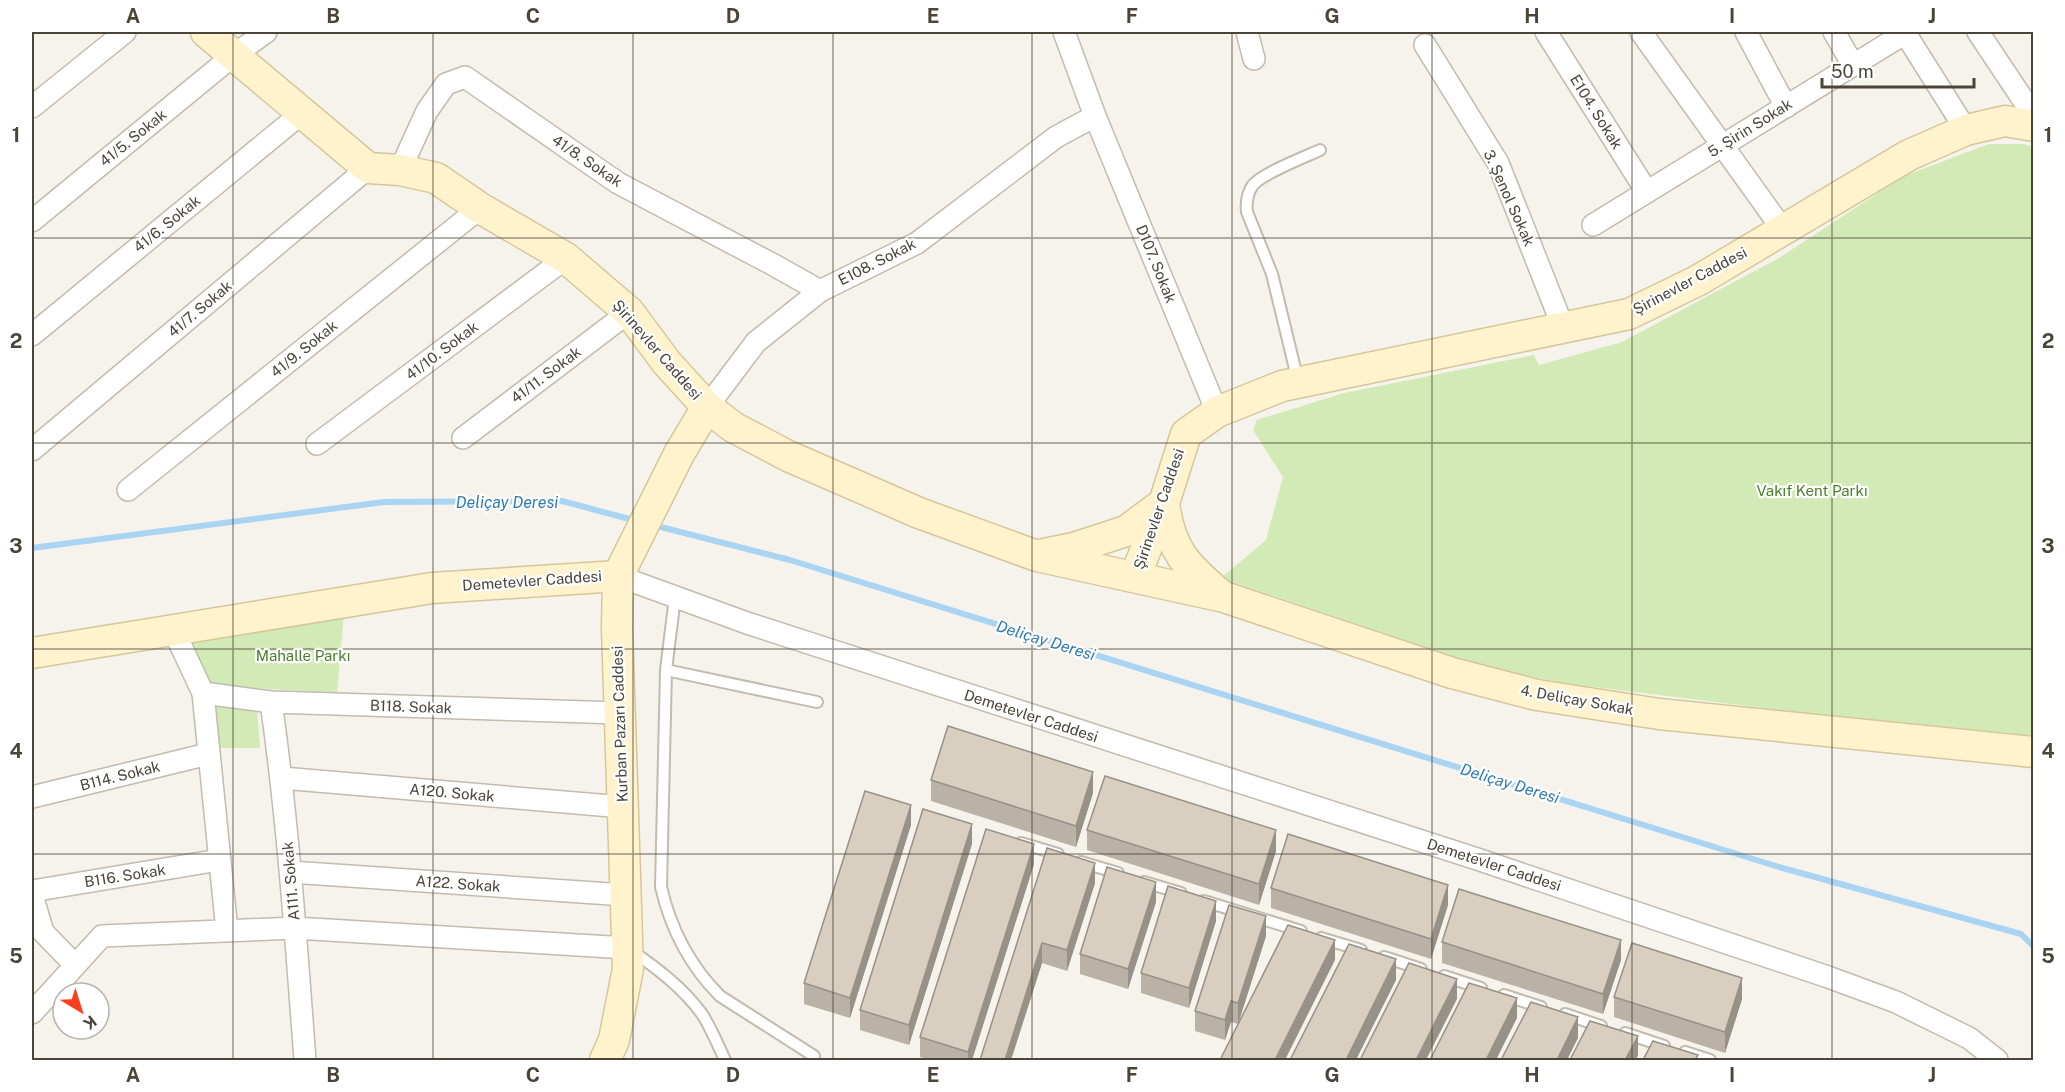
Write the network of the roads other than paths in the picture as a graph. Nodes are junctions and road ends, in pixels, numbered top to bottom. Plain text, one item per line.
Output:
1 (125, 32) edge
2 (206, 32) edge
3 (266, 32) edge
4 (1064, 32) edge
5 (1247, 32) edge
6 (1546, 32) edge
7 (1641, 32) edge
8 (1746, 32) edge
9 (1834, 32) edge
10 (1906, 32) edge
11 (1978, 32) edge
12 (1425, 45) dead end
13 (234, 55) junction
14 (1254, 59) dead end
15 (1853, 65) junction
16 (35, 98) edge
17 (1786, 106) junction
18 (302, 112) junction
19 (1095, 116) junction
20 (2034, 116) edge
21 (2034, 126) edge
22 (1966, 130) junction
23 (1722, 146) junction
24 (1320, 150) dead end
25 (368, 168) junction
26 (400, 170) junction
27 (1647, 192) junction
28 (480, 208) junction
29 (32, 221) edge
30 (1593, 225) dead end
31 (1783, 230) junction
32 (566, 258) junction
33 (820, 291) junction
34 (629, 312) junction
35 (1563, 327) junction
36 (32, 335) edge
37 (1299, 383) junction
38 (707, 407) junction
39 (1217, 412) junction
40 (463, 438) dead end
41 (318, 444) dead end
42 (32, 450) edge
43 (128, 490) dead end
44 (1164, 503) junction
45 (1036, 556) junction
46 (621, 569) junction
47 (1135, 577) junction
48 (675, 597) junction
49 (1224, 597) junction
50 (174, 629) junction
51 (32, 653) edge
52 (666, 670) junction
53 (203, 693) junction
54 (271, 702) junction
55 (817, 702) dead end
56 (620, 713) junction
57 (2034, 752) edge
58 (208, 754) junction
59 (282, 778) junction
60 (32, 797) edge
61 (623, 807) junction
62 (1009, 839) edge
63 (219, 860) junction
64 (291, 872) junction
65 (32, 893) edge
66 (626, 895) junction
67 (36, 922) edge
68 (295, 928) junction
69 (227, 931) junction
70 (627, 948) junction
71 (75, 965) junction
72 (1427, 971) edge
73 (1438, 974) edge
74 (32, 1013) edge
75 (1608, 1028) edge
76 (1619, 1032) edge
77 (814, 1056) dead end
78 (305, 1060) edge
79 (605, 1060) edge
80 (725, 1060) edge
81 (1710, 1060) edge
82 (1997, 1060) edge

1 - 16 street
2 - 13 main road
3 - 13 street, 41/5. Sokak
4 - 19 street, D107. Sokak
5 - 14 street
6 - 27 street, E104. Sokak
7 - 23 street
8 - 17 street
9 - 15 street
10 - 15 street, 5. Şirin Sokak
10 - 22 street
11 - 20 street
12 - 35 street, 3. Şenol Sokak
13 - 18 main road
13 - 29 street, 41/5. Sokak
15 - 17 street, 5. Şirin Sokak
17 - 23 street, 5. Şirin Sokak
18 - 25 main road
18 - 36 street, 41/6. Sokak
19 - 33 street, E108. Sokak
19 - 39 street, D107. Sokak
21 - 22 main road, Şirinevler Caddesi
22 - 31 main road, Şirinevler Caddesi
23 - 27 street, 5. Şirin Sokak
23 - 31 street
24 - 37 lane
25 - 26 main road, Şirinevler Caddesi
25 - 42 street, 41/7. Sokak
26 - 28 main road, Şirinevler Caddesi
26 - 33 street, 41/8. Sokak
27 - 30 street, 5. Şirin Sokak
28 - 32 main road, Şirinevler Caddesi
28 - 43 street, 41/9. Sokak
31 - 35 main road, Şirinevler Caddesi
32 - 34 main road, Şirinevler Caddesi
32 - 41 street, 41/10. Sokak
33 - 38 street, E108. Sokak
34 - 38 main road, Şirinevler Caddesi
34 - 40 street, 41/11. Sokak
35 - 37 main road, Şirinevler Caddesi
37 - 39 main road, Şirinevler Caddesi
38 - 45 main road, Şirinevler Caddesi
38 - 46 main road, Kurban Pazarı Caddesi
39 - 44 main road, Şirinevler Caddesi
44 - 45 main road
44 - 47 main road, Şirinevler Caddesi
44 - 49 main road
45 - 47 main road, Şirinevler Caddesi
46 - 48 street, Demetevler Caddesi
46 - 50 main road, Demetevler Caddesi
46 - 56 main road, Kurban Pazarı Caddesi
47 - 49 main road, 4. Deliçay Sokak
48 - 52 lane
48 - 82 street, Demetevler Caddesi
49 - 57 main road, 4. Deliçay Sokak
50 - 51 main road, Demetevler Caddesi
50 - 53 street
52 - 55 lane
52 - 77 lane
53 - 54 street, B118. Sokak
53 - 58 street
54 - 56 street, B118. Sokak
54 - 59 street, A111. Sokak
56 - 61 main road, Kurban Pazarı Caddesi
58 - 60 street, B114. Sokak
58 - 63 street
59 - 61 street, A120. Sokak
59 - 64 street, A111. Sokak
61 - 66 main road, Kurban Pazarı Caddesi
62 - 72 lane
63 - 65 street, B116. Sokak
63 - 69 street
64 - 66 street, A122. Sokak
64 - 68 street, A111. Sokak
65 - 67 street
66 - 70 main road, Kurban Pazarı Caddesi
67 - 71 street
68 - 69 street
68 - 70 street
68 - 78 street, A111. Sokak
69 - 71 street
70 - 79 main road, Kurban Pazarı Caddesi
70 - 80 lane
71 - 74 street
73 - 75 lane
76 - 81 lane

